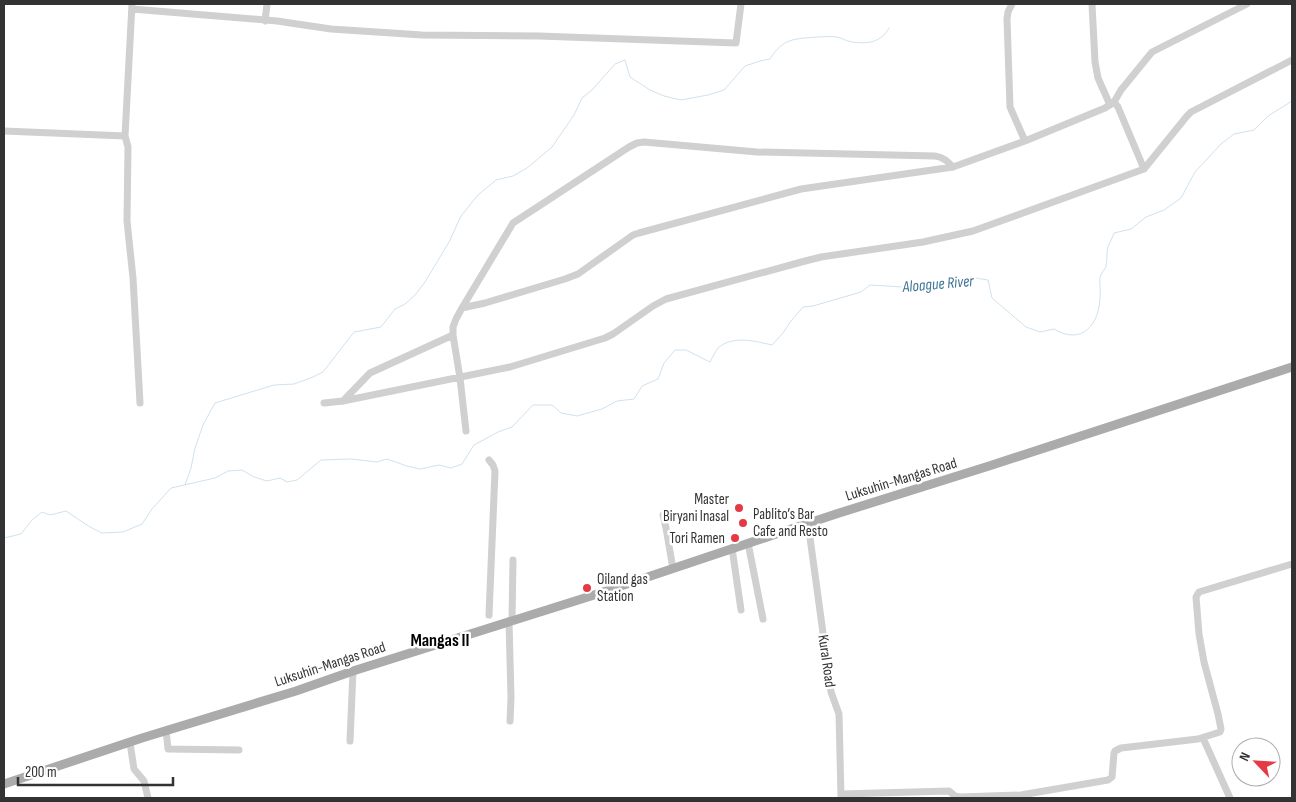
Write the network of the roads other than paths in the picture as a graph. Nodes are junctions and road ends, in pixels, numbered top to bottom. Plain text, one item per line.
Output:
1 (266, 4) edge
2 (741, 4) edge
3 (1012, 4) edge
4 (1092, 4) edge
5 (1247, 4) edge
6 (132, 6) edge
7 (265, 21) junction
8 (1292, 60) edge
9 (1112, 103) junction
10 (4, 132) edge
11 (125, 136) junction
12 (1025, 141) junction
13 (953, 166) junction
14 (1144, 169) junction
15 (462, 308) junction
16 (453, 335) junction
17 (1292, 367) edge
18 (460, 378) junction
19 (343, 401) junction
20 (324, 402) dead end
21 (140, 403) dead end
22 (466, 431) dead end
23 (489, 460) dead end
24 (663, 515) dead end
25 (808, 523) junction
26 (748, 543) junction
27 (732, 548) junction
28 (513, 560) dead end
29 (1292, 564) edge
30 (673, 569) junction
31 (741, 610) dead end
32 (763, 619) dead end
33 (511, 620) junction
34 (488, 628) junction
35 (353, 671) junction
36 (510, 721) dead end
37 (166, 730) junction
38 (1203, 738) junction
39 (350, 741) dead end
40 (130, 743) junction
41 (239, 750) dead end
42 (4, 784) edge
43 (841, 796) edge
44 (148, 798) edge
45 (1230, 798) edge

1 - 7 street
2 - 7 street
3 - 12 street
4 - 9 street
5 - 9 street
6 - 7 street
6 - 11 street
8 - 14 street
9 - 12 street
9 - 14 street
10 - 11 street
11 - 21 street
12 - 13 street
13 - 15 street
13 - 15 street
14 - 18 street
15 - 16 street
16 - 18 street
16 - 19 street
17 - 25 main road, Luksuhin-Mangas Road
18 - 19 street
18 - 22 street
19 - 20 street
23 - 34 street
24 - 30 street
25 - 26 main road, Luksuhin-Mangas Road
25 - 43 street, Kural Road
26 - 27 main road, Luksuhin-Mangas Road
26 - 32 street
27 - 30 main road, Luksuhin-Mangas Road
27 - 31 street
28 - 33 street
29 - 38 street
30 - 33 main road, Luksuhin-Mangas Road
33 - 34 main road, Luksuhin-Mangas Road
33 - 36 street
34 - 35 main road, Luksuhin-Mangas Road
35 - 37 main road, Luksuhin-Mangas Road
35 - 39 street
37 - 40 main road, Luksuhin-Mangas Road
37 - 41 street
38 - 43 street
38 - 45 street
40 - 42 main road, Luksuhin-Mangas Road
40 - 44 street

